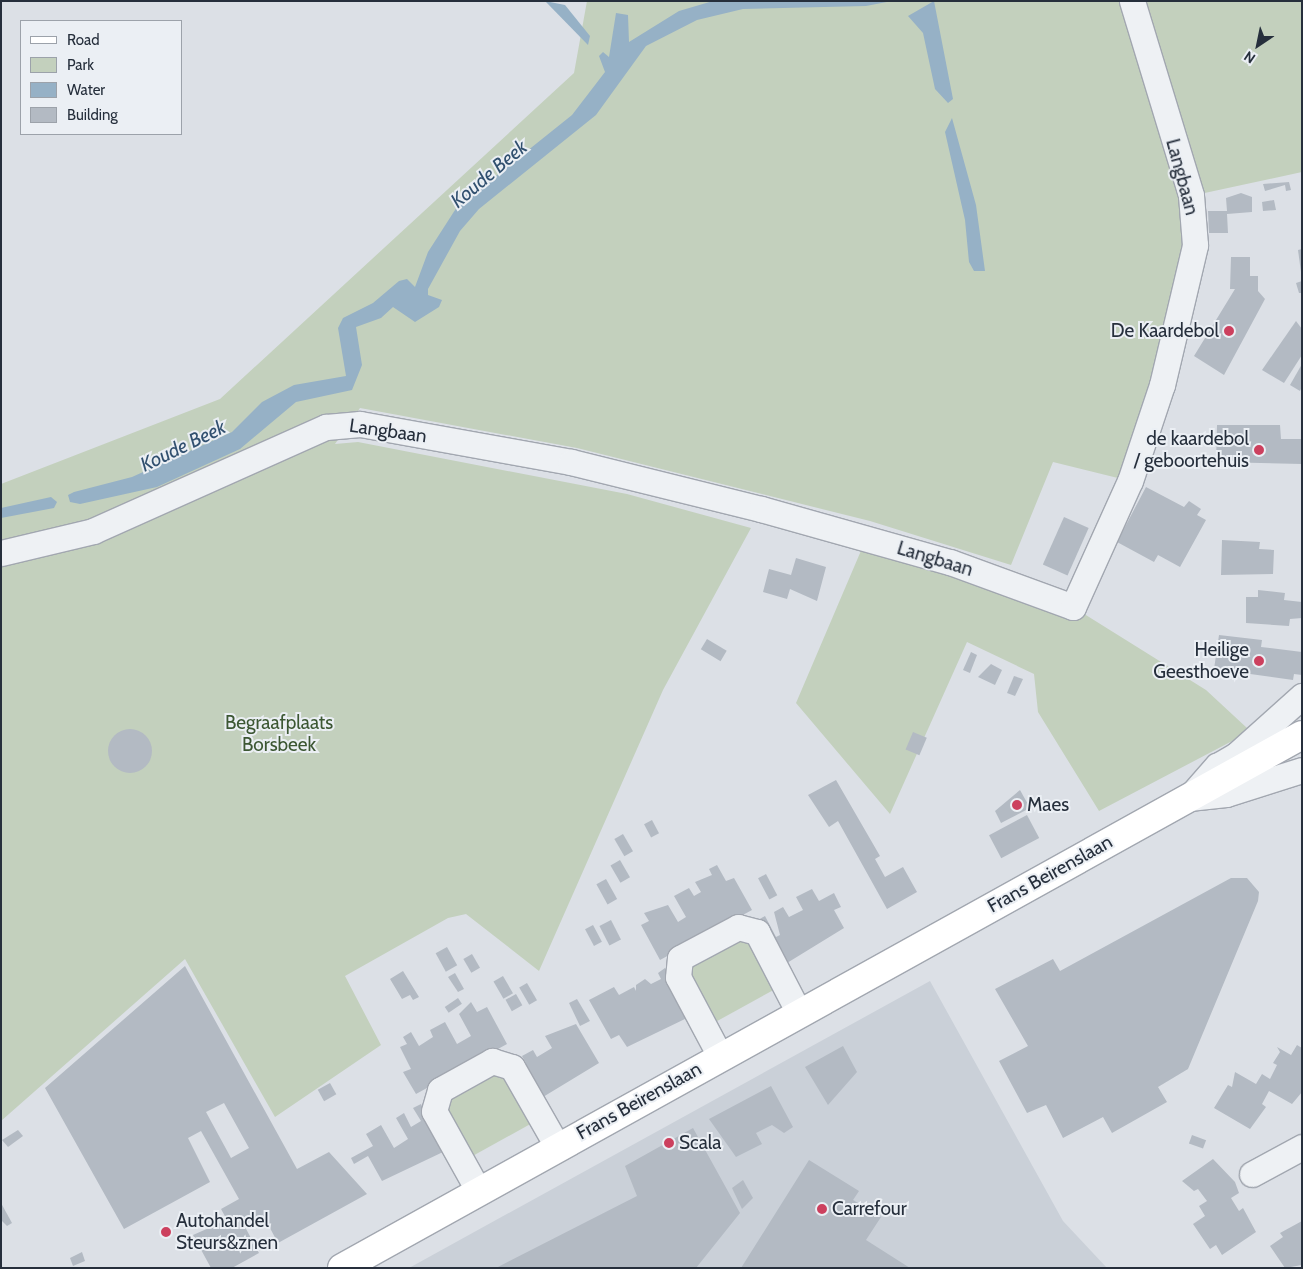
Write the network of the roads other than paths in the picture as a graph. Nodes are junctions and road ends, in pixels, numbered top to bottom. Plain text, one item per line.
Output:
1 (1132, 1) edge
2 (1, 553) edge
3 (1302, 696) edge
4 (1302, 735) edge
5 (1302, 770) edge
6 (1189, 798) junction
7 (799, 1013) junction
8 (720, 1056) junction
9 (557, 1146) junction
10 (1302, 1147) edge
11 (1252, 1174) dead end
12 (478, 1190) junction
13 (342, 1268) edge

1 - 2 street, Langbaan
3 - 6 street
4 - 6 main road, Frans Beirenslaan
5 - 6 street
6 - 7 main road, Frans Beirenslaan
7 - 8 main road, Frans Beirenslaan
7 - 8 street, Frans Beirenslaan
8 - 9 main road, Frans Beirenslaan
9 - 12 main road, Frans Beirenslaan
9 - 12 street, Frans Beirenslaan
10 - 11 street
12 - 13 main road, Frans Beirenslaan

